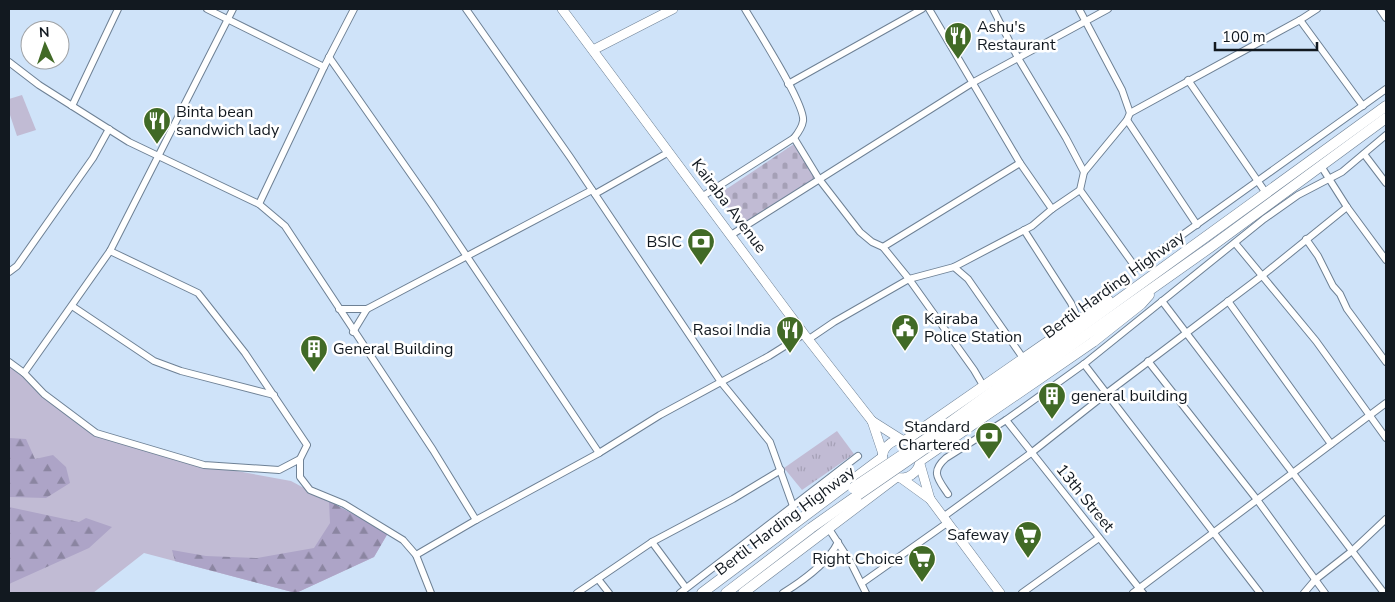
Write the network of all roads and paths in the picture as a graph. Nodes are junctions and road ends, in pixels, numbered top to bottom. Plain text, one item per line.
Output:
1 (118, 9) edge
2 (207, 9) edge
3 (232, 9) edge
4 (354, 9) edge
5 (466, 9) edge
6 (562, 9) edge
7 (673, 9) edge
8 (745, 9) edge
9 (922, 9) edge
10 (929, 9) edge
11 (993, 9) edge
12 (1079, 9) edge
13 (1108, 9) edge
14 (1316, 9) edge
15 (1380, 9) edge
16 (228, 18) junction
17 (1386, 18) edge
18 (1300, 20) junction
19 (1086, 22) junction
20 (593, 50) junction
21 (329, 57) junction
22 (1018, 58) junction
23 (9, 62) edge
24 (324, 67) junction
25 (1188, 80) junction
26 (972, 83) junction
27 (788, 84) junction
28 (1386, 89) edge
29 (72, 106) junction
30 (1362, 106) junction
31 (1386, 106) edge
32 (1130, 113) junction
33 (1386, 118) edge
34 (1127, 120) junction
35 (109, 129) junction
36 (1386, 135) edge
37 (794, 138) junction
38 (670, 152) junction
39 (1364, 154) junction
40 (159, 155) junction
41 (1020, 163) junction
42 (1321, 166) junction
43 (1084, 172) junction
44 (819, 179) junction
45 (1329, 179) junction
46 (1258, 182) junction
47 (1386, 183) edge
48 (1080, 190) junction
49 (594, 192) junction
50 (1266, 193) junction
51 (703, 196) junction
52 (259, 204) junction
53 (1347, 207) junction
54 (1052, 209) junction
55 (1197, 225) junction
56 (1024, 230) junction
57 (731, 235) junction
58 (1306, 239) junction
59 (1235, 242) junction
60 (883, 247) junction
61 (110, 251) junction
62 (466, 255) junction
63 (1386, 260) edge
64 (954, 267) junction
65 (9, 272) edge
66 (1263, 275) junction
67 (909, 279) junction
68 (1149, 284) junction
69 (1131, 297) junction
70 (1162, 301) junction
71 (1228, 301) junction
72 (72, 306) junction
73 (339, 309) junction
74 (367, 309) junction
75 (1078, 319) junction
76 (353, 332) junction
77 (1186, 332) junction
78 (807, 337) junction
79 (1023, 358) junction
80 (1148, 361) junction
81 (9, 362) edge
82 (1386, 362) edge
83 (1084, 364) junction
84 (24, 373) junction
85 (721, 382) junction
86 (984, 387) junction
87 (1107, 393) junction
88 (274, 395) junction
89 (1386, 403) edge
90 (1370, 416) junction
91 (1006, 420) junction
92 (872, 421) junction
93 (1386, 438) edge
94 (904, 440) junction
95 (1331, 444) junction
96 (599, 453) junction
97 (1031, 453) junction
98 (858, 456) dead end
99 (882, 456) junction
100 (300, 459) junction
101 (920, 462) junction
102 (781, 470) junction
103 (1293, 472) junction
104 (898, 478) junction
105 (948, 494) dead end
106 (930, 499) junction
107 (1258, 501) junction
108 (793, 506) junction
109 (476, 520) junction
110 (945, 520) junction
111 (1386, 520) edge
112 (829, 529) junction
113 (1213, 534) junction
114 (1099, 538) junction
115 (652, 542) junction
116 (838, 542) junction
117 (1352, 551) junction
118 (416, 555) junction
119 (598, 579) junction
120 (1315, 580) junction
121 (862, 583) junction
122 (686, 588) junction
123 (1141, 591) edge
124 (431, 593) edge
125 (577, 593) edge
126 (609, 593) edge
127 (680, 593) edge
128 (702, 593) edge
129 (714, 593) edge
130 (726, 593) edge
131 (743, 593) edge
132 (782, 593) edge
133 (866, 593) edge
134 (1000, 593) edge
135 (1022, 593) edge
136 (1133, 593) edge
137 (1260, 593) edge
138 (1304, 593) edge
139 (1325, 593) edge
140 (1384, 593) edge

1 - 29 street
2 - 16 street
3 - 16 street
4 - 21 street
5 - 49 street
6 - 20 street, Kairaba Avenue
7 - 20 street
8 - 27 street
9 - 27 street
10 - 26 street
11 - 22 street
12 - 19 street
13 - 19 street
14 - 18 street
15 - 17 street
16 - 24 street
16 - 40 street
18 - 25 street
18 - 30 street
19 - 22 street
19 - 32 street
20 - 38 street, Kairaba Avenue
21 - 24 street
21 - 62 street
22 - 26 street
22 - 43 street
23 - 29 street
24 - 52 street
25 - 32 street
25 - 46 street
26 - 41 street
26 - 44 street
27 - 37 street
28 - 30 street
29 - 35 street
30 - 46 street
31 - 50 main road, Bertil Harding Highway
32 - 34 street
33 - 42 main road, Bertil Harding Highway
34 - 43 street
34 - 55 street
35 - 40 street
35 - 65 street
36 - 39 street
37 - 44 street
37 - 51 street
38 - 49 street
38 - 51 street, Kairaba Avenue
39 - 45 street
39 - 47 street
40 - 52 street
40 - 61 street
41 - 54 street
41 - 60 street
42 - 45 street
42 - 68 main road, Bertil Harding Highway
43 - 48 street
44 - 57 street
44 - 60 street
45 - 53 street
45 - 59 street
46 - 50 street
46 - 55 street
48 - 54 street
48 - 55 street
49 - 62 street
49 - 85 street
50 - 68 main road, Bertil Harding Highway
51 - 57 street, Kairaba Avenue
52 - 73 street
53 - 58 street
53 - 63 street
54 - 56 street
56 - 64 street
56 - 75 street
57 - 78 street, Kairaba Avenue
58 - 66 street
58 - 82 street
59 - 66 street
59 - 70 street
60 - 67 street
61 - 72 street
61 - 88 street
62 - 74 street
62 - 96 street
64 - 67 street
64 - 79 street
66 - 71 street
66 - 90 street
67 - 78 street
67 - 86 street
68 - 69 main road, Bertil Harding Highway
68 - 75 main road
68 - 101 main road
69 - 129 main road, Bertil Harding Highway, bridge
69 - 130 main road, Bertil Harding Highway, bridge
70 - 77 street
70 - 83 street
71 - 77 street
71 - 95 street
72 - 84 street
72 - 88 street
73 - 74 street
73 - 76 street
74 - 76 street
75 - 79 main road
76 - 109 street
77 - 80 street
77 - 103 street
78 - 85 street
78 - 92 street, Kairaba Avenue
79 - 86 main road
80 - 87 street
80 - 107 street
81 - 84 street
83 - 87 street
83 - 91 street
84 - 100 street
85 - 96 street
85 - 102 street
86 - 94 main road
87 - 97 street
87 - 113 street
88 - 100 street
89 - 90 street
90 - 93 street
90 - 95 street
91 - 97 street, 13th Street
91 - 105 street
92 - 94 street
92 - 99 street
94 - 99 street
94 - 101 street
95 - 103 street
96 - 109 street
97 - 110 street
97 - 114 street, 13th Street
98 - 108 street
99 - 104 street
99 - 128 main road
100 - 118 street
101 - 104 street
101 - 106 street
102 - 108 street
102 - 115 street
103 - 107 street
103 - 117 street
104 - 106 street
104 - 112 main road
106 - 110 street
107 - 113 street
107 - 120 street
108 - 122 street
109 - 118 street
110 - 121 street
110 - 134 street
111 - 117 street
112 - 116 street
112 - 131 main road
113 - 123 street
113 - 137 street
114 - 123 street, 13th Street
114 - 135 street
115 - 119 street
115 - 122 street
116 - 121 street
116 - 132 street
117 - 120 street
117 - 140 street
118 - 124 street
119 - 125 street
119 - 126 street
120 - 138 street
120 - 139 street
121 - 133 street
122 - 127 street
123 - 136 street

